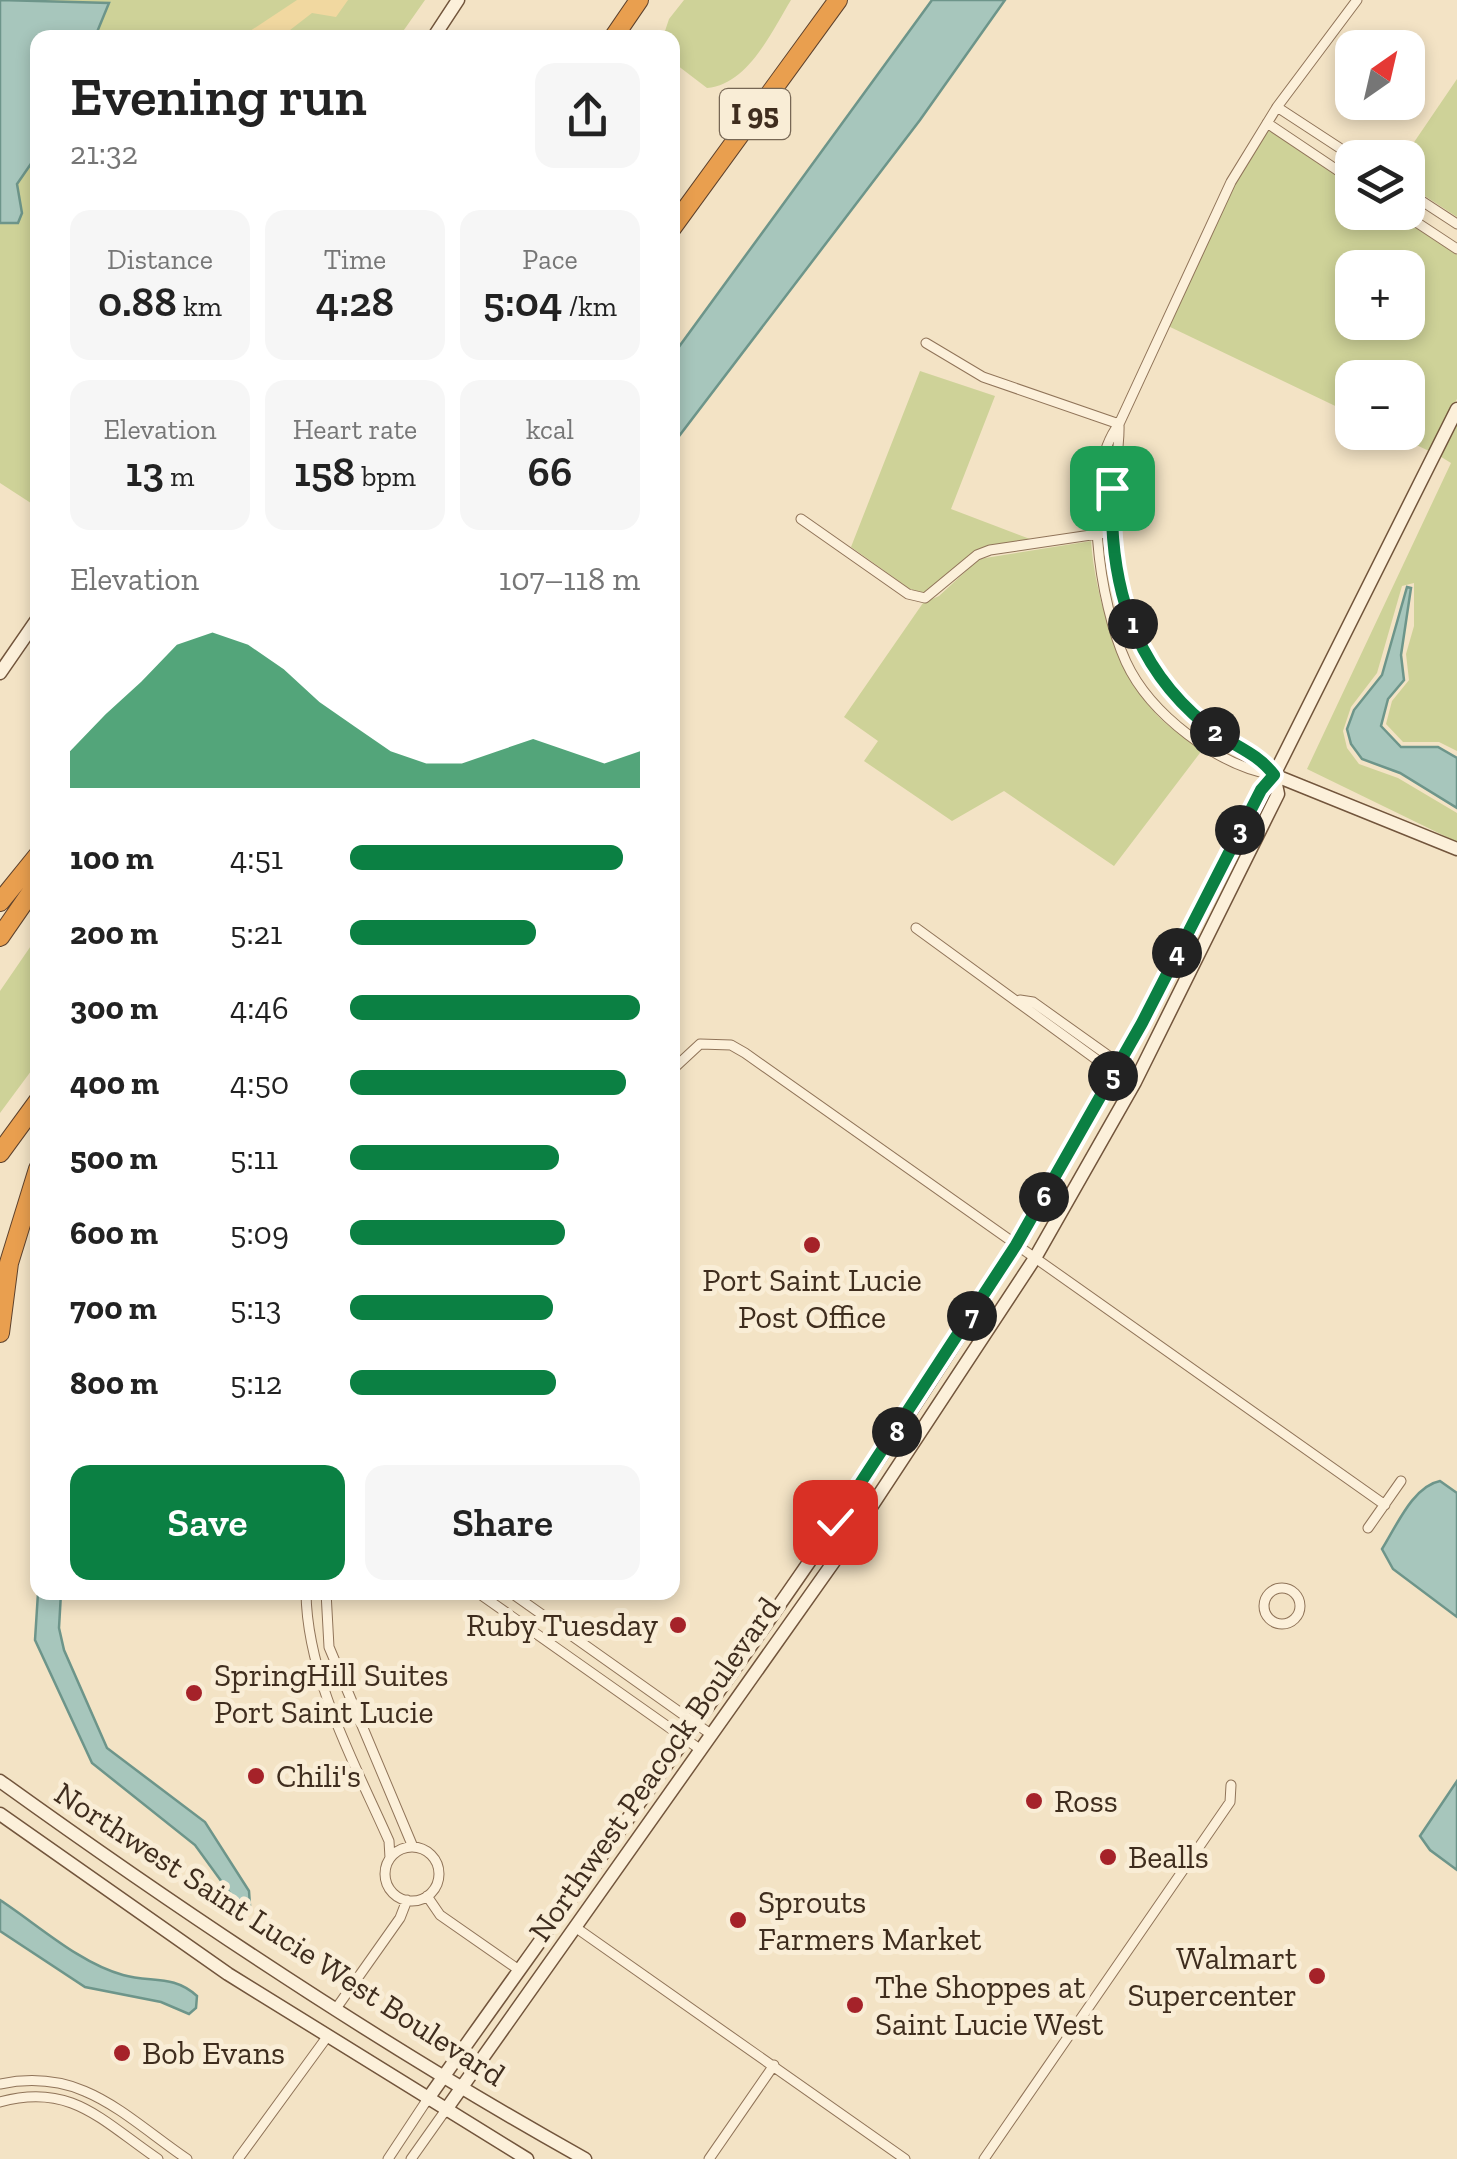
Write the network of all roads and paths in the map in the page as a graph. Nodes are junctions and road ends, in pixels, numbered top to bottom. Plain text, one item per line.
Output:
1 (458, 0) edge
2 (639, 0) edge
3 (838, 0) edge
4 (1357, 0) edge
5 (438, 30) edge
6 (618, 30) edge
7 (1277, 107) junction
8 (1267, 122) junction
9 (1335, 145) edge
10 (1335, 168) edge
11 (1425, 203) edge
12 (680, 217) edge
13 (1457, 224) edge
14 (1425, 228) edge
15 (1457, 249) edge
16 (926, 342) dead end
17 (1457, 409) edge
18 (1118, 424) junction
19 (801, 519) dead end
20 (1111, 532) junction
21 (1096, 534) junction
22 (30, 630) edge
23 (0, 673) edge
24 (1274, 775) junction
25 (1457, 849) edge
26 (30, 865) edge
27 (30, 894) edge
28 (0, 902) edge
29 (916, 928) dead end
30 (0, 937) edge
31 (680, 1063) edge
32 (1118, 1068) junction
33 (30, 1112) edge
34 (0, 1153) edge
35 (1086, 1167) junction
36 (30, 1195) edge
37 (1016, 1245) junction
38 (1035, 1258) junction
39 (0, 1333) edge
40 (1402, 1482) dead end
41 (1385, 1504) junction
42 (1368, 1528) dead end
43 (306, 1600) edge
44 (327, 1600) edge
45 (489, 1600) edge
46 (521, 1600) edge
47 (1272, 1621) joint
48 (590, 1648) junction
49 (579, 1663) junction
50 (694, 1722) junction
51 (360, 1723) junction
52 (342, 1730) junction
53 (712, 1735) junction
54 (684, 1737) junction
55 (702, 1750) junction
56 (0, 1781) edge
57 (1231, 1785) dead end
58 (0, 1814) edge
59 (413, 1847) junction
60 (390, 1858) junction
61 (427, 1896) junction
62 (408, 1900) junction
63 (575, 1927) junction
64 (519, 1970) junction
65 (335, 2010) junction
66 (327, 2037) junction
67 (774, 2066) junction
68 (443, 2078) junction
69 (0, 2084) edge
70 (462, 2090) junction
71 (427, 2100) junction
72 (0, 2102) edge
73 (444, 2111) junction
74 (501, 2145) junction
75 (982, 2157) edge
76 (158, 2159) edge
77 (188, 2159) edge
78 (238, 2159) edge
79 (388, 2159) edge
80 (411, 2159) edge
81 (526, 2159) edge
82 (542, 2159) edge
83 (585, 2159) edge
84 (708, 2159) edge
85 (905, 2159) edge

1 - 5 street
2 - 6 highway
3 - 12 highway, I 95
4 - 7 street
7 - 8 street
7 - 9 street
8 - 10 street
8 - 18 street
11 - 13 street
14 - 15 street
16 - 18 street
17 - 24 street, Northwest Peacock Boulevard
18 - 20 street
18 - 21 street
19 - 21 street
20 - 21 street
20 - 24 street
21 - 24 street
22 - 23 street
24 - 25 street
24 - 32 street, Northwest Peacock Boulevard
24 - 35 street, Northwest Peacock Boulevard
26 - 28 highway
27 - 30 highway
29 - 32 street
31 - 37 street
32 - 35 street
32 - 37 street, Northwest Peacock Boulevard
33 - 34 highway
35 - 38 street, Northwest Peacock Boulevard
36 - 39 highway
37 - 38 street
37 - 50 street, Northwest Peacock Boulevard
38 - 41 street
38 - 53 street, Northwest Peacock Boulevard
40 - 41 street
41 - 42 street
43 - 52 street
44 - 51 street
45 - 49 street
46 - 48 street
47 - 47 street
48 - 49 street
48 - 50 street
49 - 54 street
50 - 53 street
50 - 54 street, Northwest Peacock Boulevard
51 - 52 street
51 - 59 street
52 - 60 street
53 - 55 street, Northwest Peacock Boulevard
54 - 55 street
54 - 64 street, Northwest Peacock Boulevard
55 - 63 street, Northwest Peacock Boulevard
56 - 65 street, Northwest Saint Lucie West Boulevard
57 - 75 street
58 - 66 street
59 - 60 street
59 - 61 street
60 - 62 street
61 - 62 street
61 - 64 street
62 - 65 street
63 - 67 street
63 - 70 street, Northwest Peacock Boulevard
64 - 68 street, Northwest Peacock Boulevard
65 - 68 street, Northwest Saint Lucie West Boulevard
66 - 71 street
66 - 78 street
67 - 84 street
67 - 85 street
68 - 70 street, Northwest Saint Lucie West Boulevard
68 - 71 street, Northwest Peacock Boulevard
69 - 77 street
70 - 73 street, Northwest Peacock Boulevard
70 - 83 street, Northwest Saint Lucie West Boulevard
71 - 73 street
71 - 79 street
72 - 76 street
73 - 74 street
73 - 80 street
74 - 81 street
74 - 82 street

